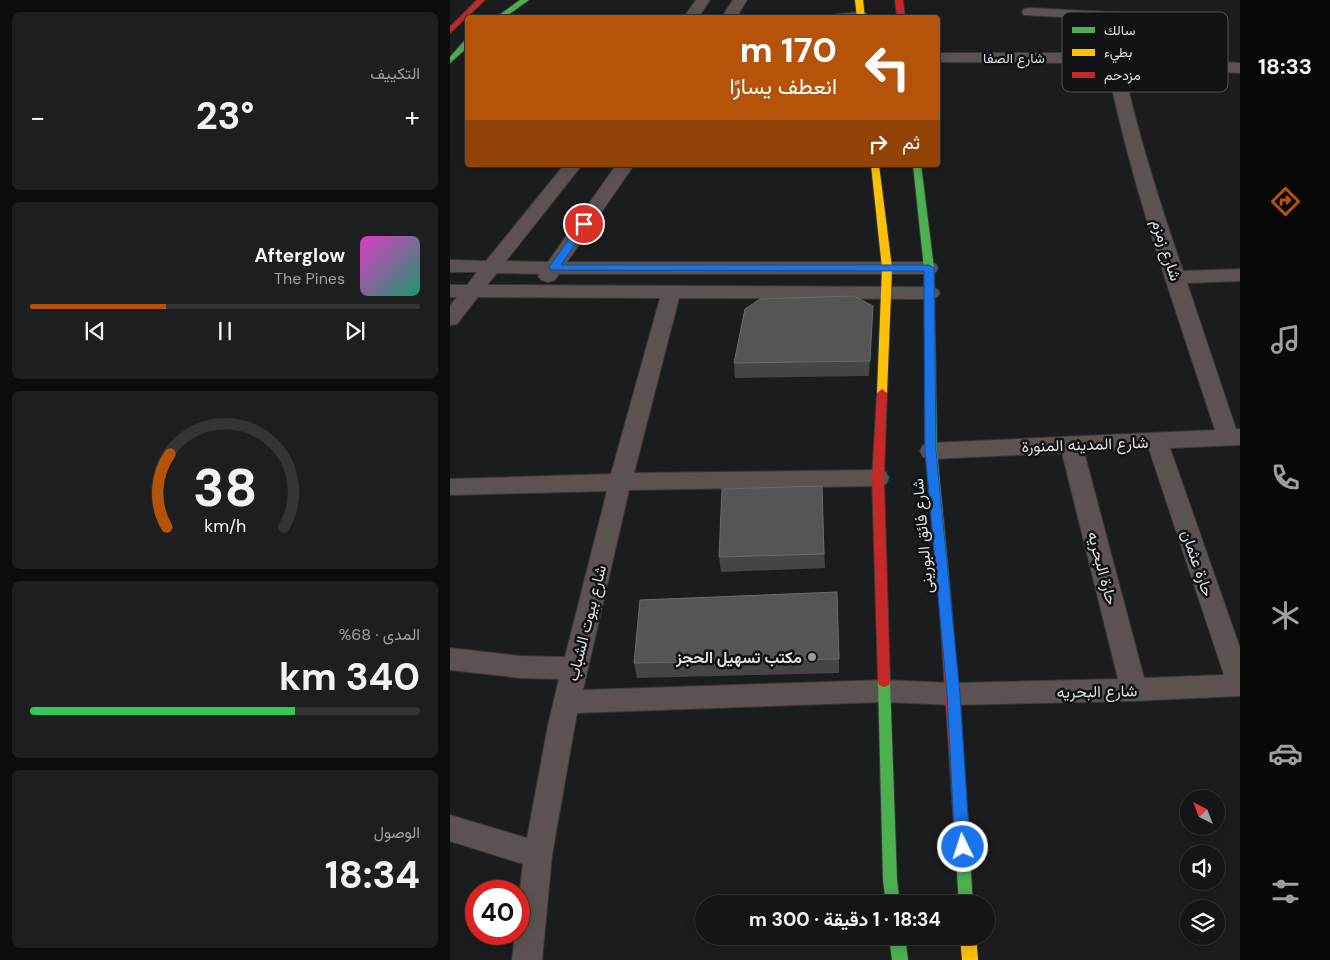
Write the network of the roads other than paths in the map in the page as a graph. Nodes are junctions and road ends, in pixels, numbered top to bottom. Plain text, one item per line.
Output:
1 (481, 0) edge
2 (526, 0) edge
3 (703, 0) edge
4 (740, 0) edge
5 (859, 0) edge
6 (899, 0) edge
7 (1029, 12) dead end
8 (1062, 14) edge
9 (466, 15) edge
10 (503, 15) edge
11 (692, 15) edge
12 (730, 15) edge
13 (861, 15) edge
14 (901, 15) edge
15 (465, 16) edge
16 (450, 31) edge
17 (465, 45) edge
18 (940, 58) edge
19 (1062, 59) edge
20 (450, 60) edge
21 (1121, 92) edge
22 (571, 167) edge
23 (624, 167) edge
24 (875, 167) edge
25 (917, 167) edge
26 (450, 266) edge
27 (493, 266) junction
28 (554, 268) junction
29 (887, 268) junction
30 (929, 268) junction
31 (1240, 275) edge
32 (1176, 277) junction
33 (450, 291) edge
34 (473, 291) junction
35 (537, 291) junction
36 (672, 292) junction
37 (886, 293) junction
38 (930, 293) junction
39 (450, 319) edge
40 (1234, 438) edge
41 (1157, 441) junction
42 (1071, 445) junction
43 (930, 451) junction
44 (878, 478) junction
45 (620, 482) junction
46 (450, 487) edge
47 (450, 659) edge
48 (575, 668) junction
49 (1240, 685) edge
50 (1134, 690) junction
51 (884, 691) junction
52 (953, 694) junction
53 (567, 702) junction
54 (450, 828) edge
55 (538, 855) junction
56 (892, 895) edge
57 (965, 895) edge
58 (898, 945) edge
59 (969, 945) edge
60 (527, 960) edge
61 (900, 960) edge
62 (970, 960) edge

1 - 9 street
2 - 10 street
3 - 11 street
4 - 12 street
5 - 13 street
6 - 14 street
7 - 8 street
15 - 16 street
17 - 20 street
18 - 19 street, شارع الصفا
21 - 32 street, شارع زمزم
22 - 27 street
23 - 28 street
24 - 29 street
25 - 30 street, شارع فائق البورينى
26 - 27 street
27 - 28 street
27 - 34 street
28 - 29 street
28 - 35 street
29 - 30 street
29 - 37 street
30 - 38 street, شارع فائق البورينى
31 - 32 street
32 - 40 street, شارع زمزم
33 - 34 street
34 - 35 street
34 - 39 street
35 - 36 street
36 - 37 street
36 - 45 street, شارع بيوت الشباب
37 - 38 street
37 - 44 street
38 - 43 street, شارع فائق البورينى
40 - 41 street, شارع المدينه المنورة
41 - 42 street, شارع المدينه المنورة
41 - 49 street, حارة عثمان
42 - 43 street, شارع المدينه المنورة
42 - 50 street, حارة البحريه
43 - 52 street, شارع فائق البورينى
44 - 45 street
44 - 51 street
45 - 46 street
45 - 48 street, شارع بيوت الشباب
47 - 48 street
48 - 53 street, شارع بيوت الشباب
49 - 50 street, شارع البحريه
50 - 52 street, شارع البحريه
51 - 52 street, شارع البحريه
51 - 53 street, شارع البحريه
51 - 56 street
52 - 57 street, شارع فائق البورينى
53 - 55 street, شارع بيوت الشباب
54 - 55 street
55 - 60 street, شارع بيوت الشباب
58 - 61 street
59 - 62 street

